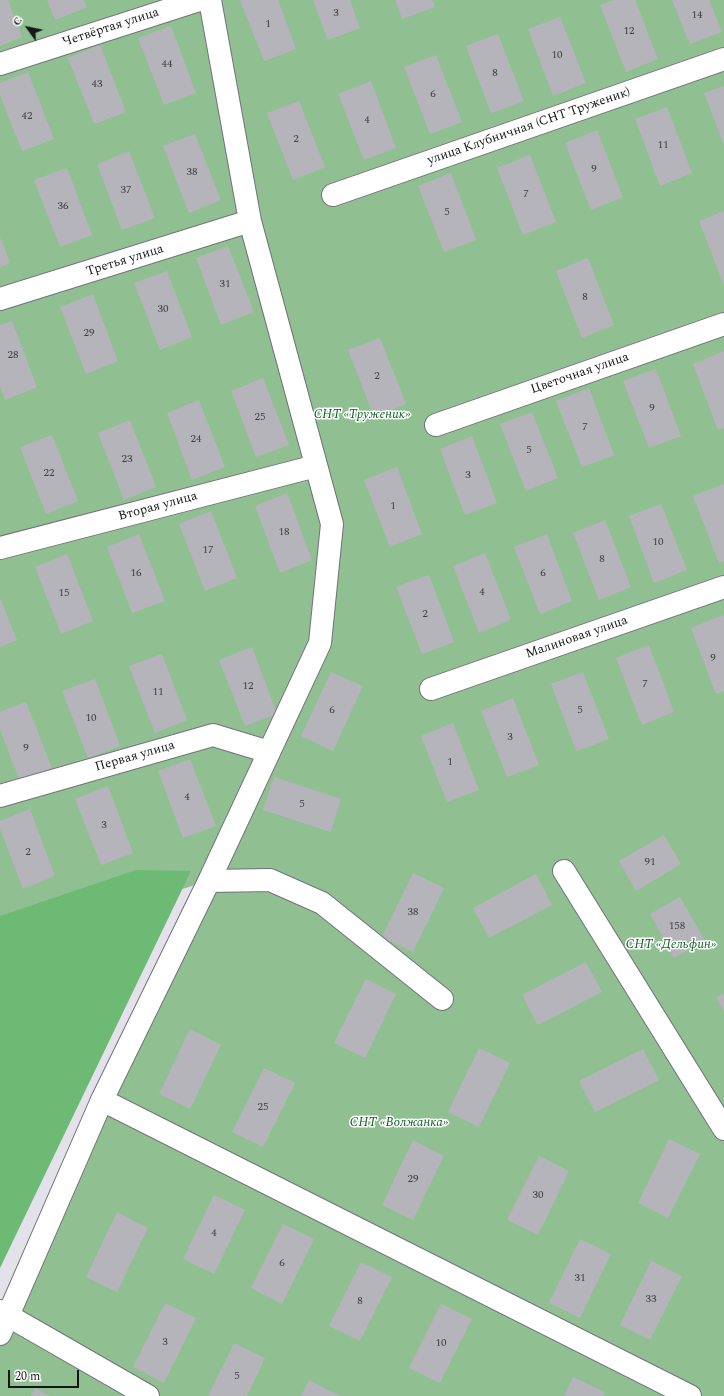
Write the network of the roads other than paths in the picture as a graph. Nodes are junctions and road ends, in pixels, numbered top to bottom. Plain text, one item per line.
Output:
1 (200, 0) edge
2 (210, 0) edge
3 (724, 59) edge
4 (0, 64) edge
5 (333, 195) dead end
6 (250, 222) junction
7 (0, 299) edge
8 (724, 324) edge
9 (436, 425) dead end
10 (316, 466) junction
11 (0, 548) edge
12 (724, 588) edge
13 (431, 689) dead end
14 (269, 752) junction
15 (0, 796) edge
16 (564, 871) dead end
17 (209, 881) junction
18 (442, 999) dead end
19 (102, 1100) junction
20 (724, 1129) edge
21 (3, 1320) edge
22 (126, 1390) edge
23 (148, 1396) edge
24 (690, 1396) edge

1 - 4 street, Четвёртая улица
2 - 6 street
3 - 5 street, улица Клубничная (СНТ Труженик)
6 - 7 street, Третья улица
6 - 10 street
8 - 9 street, Цветочная улица
10 - 11 street, Вторая улица
10 - 14 street
12 - 13 street, Малиновая улица
14 - 15 street, Первая улица
14 - 17 street
16 - 20 street
17 - 18 street
17 - 19 street
19 - 21 street
19 - 24 street
21 - 22 street
22 - 23 street

